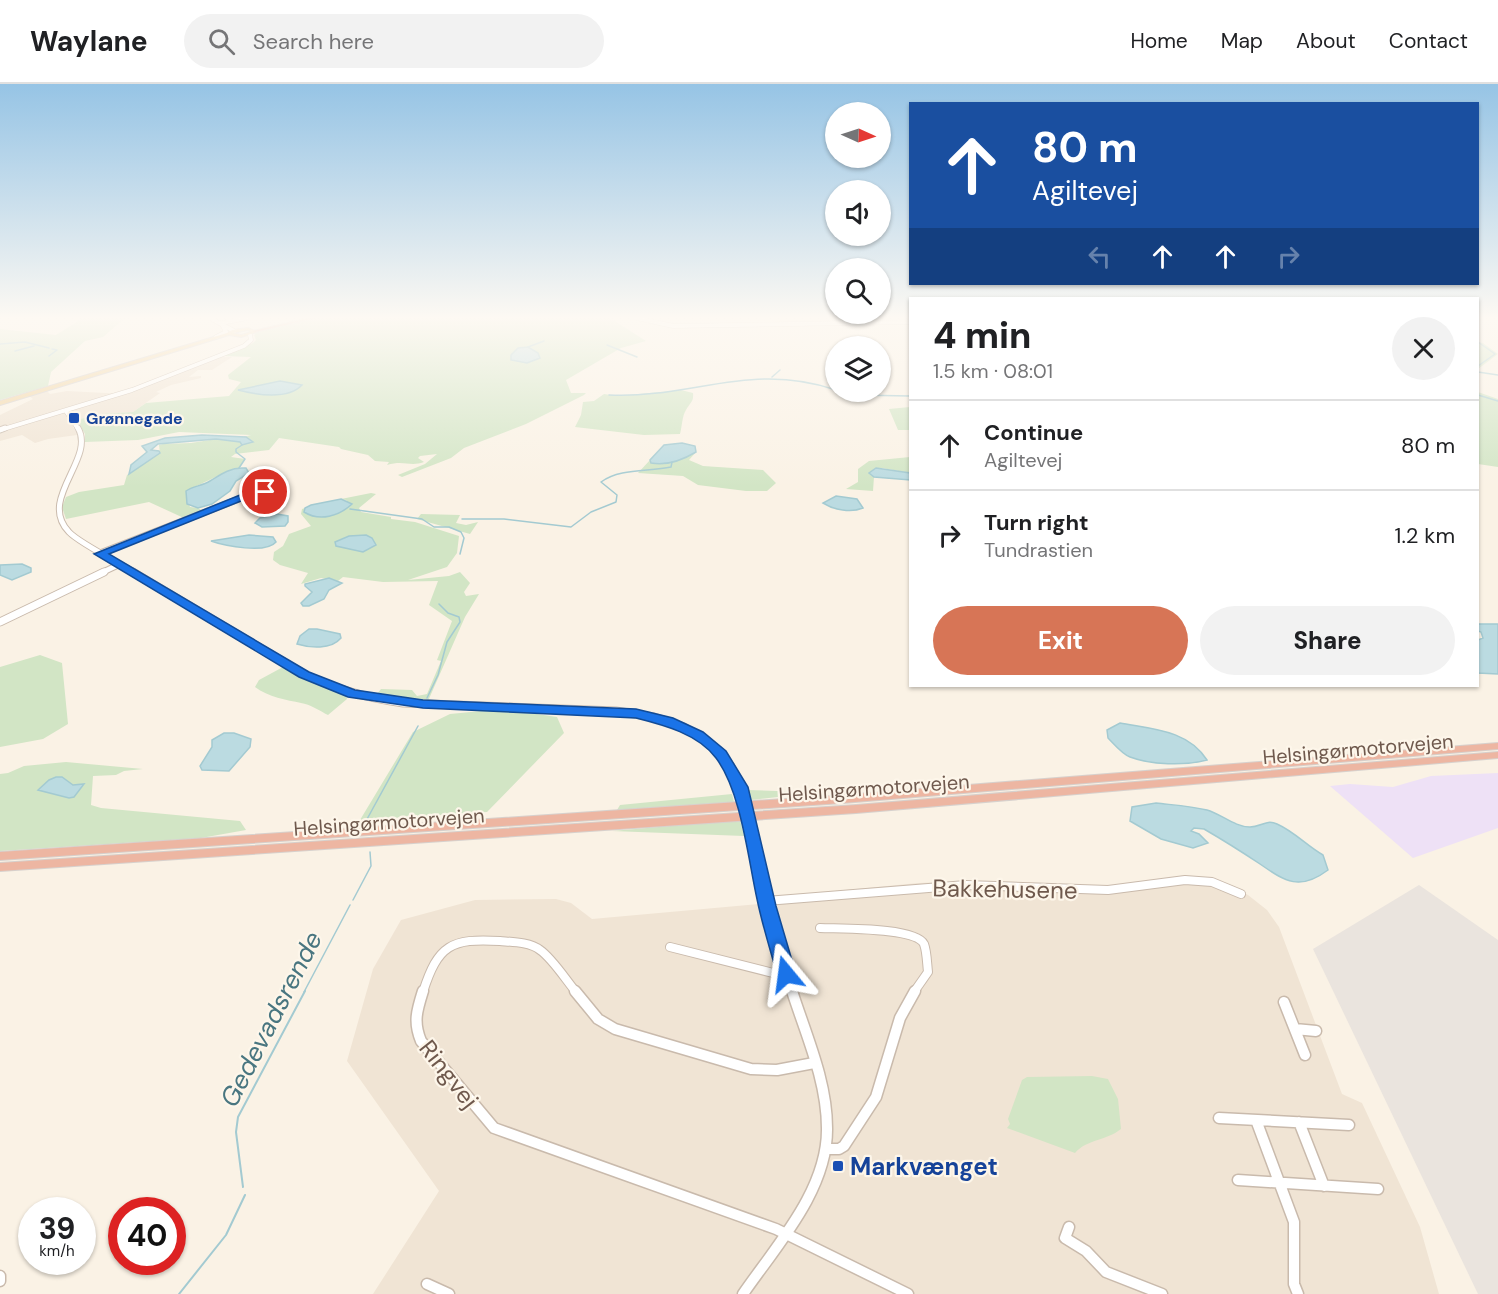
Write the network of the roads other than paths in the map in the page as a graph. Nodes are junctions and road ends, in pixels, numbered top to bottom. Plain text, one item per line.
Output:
1 (94, 374) edge
2 (171, 374) edge
3 (0, 403) edge
4 (66, 411) junction
5 (0, 430) edge
6 (271, 492) dead end
7 (100, 554) junction
8 (118, 565) junction
9 (0, 622) edge
10 (1498, 746) edge
11 (1498, 755) edge
12 (0, 856) edge
13 (0, 867) edge
14 (1241, 894) dead end
15 (766, 901) junction
16 (820, 928) dead end
17 (670, 947) dead end
18 (786, 974) junction
19 (1284, 1002) dead end
20 (1295, 1029) junction
21 (1316, 1031) dead end
22 (1305, 1055) dead end
23 (814, 1063) junction
24 (1219, 1118) dead end
25 (1256, 1120) junction
26 (1299, 1122) junction
27 (1349, 1125) dead end
28 (826, 1149) junction
29 (1238, 1180) dead end
30 (1279, 1183) junction
31 (1324, 1186) junction
32 (1378, 1189) dead end
33 (1069, 1227) dead end
34 (784, 1232) junction
35 (0, 1276) edge
36 (0, 1281) edge
37 (427, 1284) dead end
38 (449, 1294) edge
39 (743, 1294) edge
40 (908, 1294) edge
41 (1162, 1294) edge
42 (1298, 1294) edge

1 - 3 main road
2 - 4 street
4 - 5 street
4 - 7 street
6 - 7 street
7 - 8 street
8 - 9 street
8 - 15 street, bridge
10 - 12 highway, Helsingørmotorvejen
11 - 13 highway, Helsingørmotorvejen
14 - 15 street, Bakkehusene
15 - 18 street
16 - 28 street
17 - 18 street
18 - 23 street
19 - 20 street
20 - 21 street
20 - 22 street
23 - 28 street
23 - 34 street, Ringvej
24 - 25 street
25 - 26 street
25 - 30 street
26 - 27 street
26 - 31 street
28 - 34 street
29 - 30 street
30 - 31 street
30 - 42 street
31 - 32 street
33 - 41 street
34 - 39 street
34 - 40 street, Ringvej
35 - 36 street
37 - 38 street

